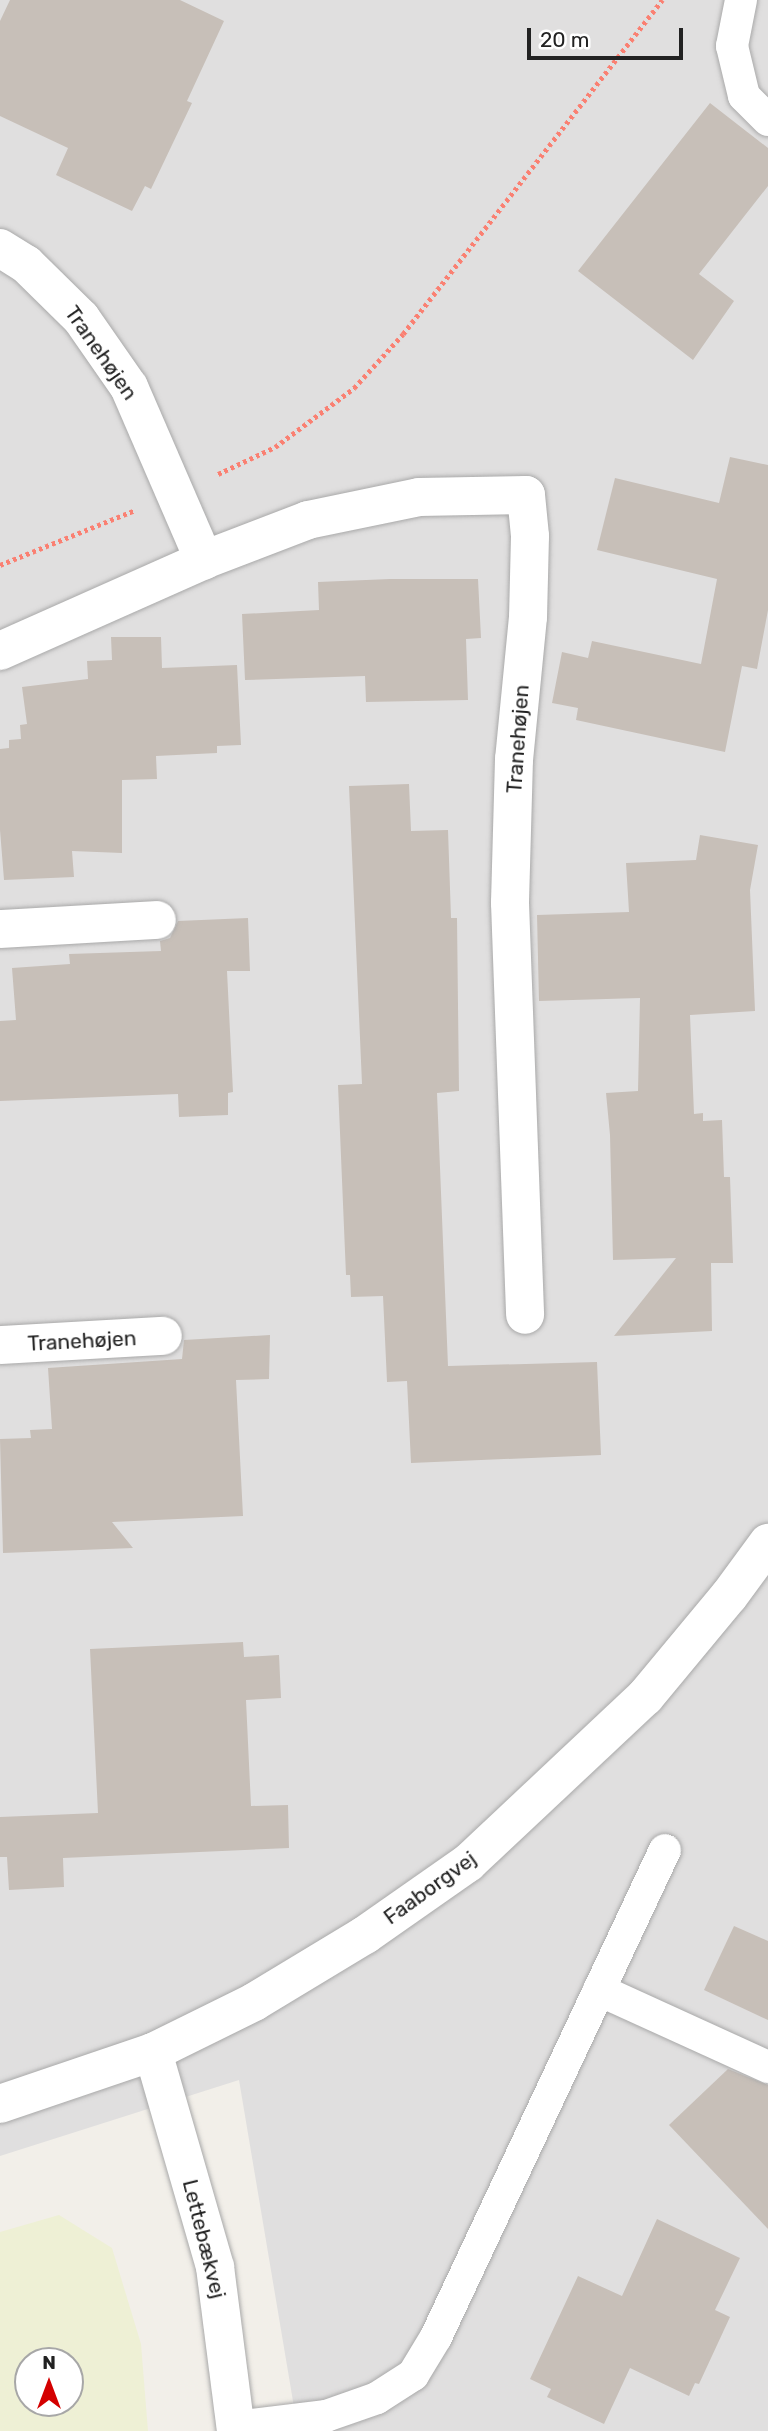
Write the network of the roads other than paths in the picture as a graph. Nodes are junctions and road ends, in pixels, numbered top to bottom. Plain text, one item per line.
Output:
1 (741, 0) edge
2 (768, 120) edge
3 (0, 248) edge
4 (204, 560) junction
5 (0, 651) edge
6 (157, 920) dead end
7 (0, 929) edge
8 (525, 1315) dead end
9 (163, 1336) dead end
10 (0, 1345) edge
11 (768, 1543) edge
12 (665, 1850) dead end
13 (599, 1990) junction
14 (153, 2052) junction
15 (768, 2067) edge
16 (0, 2104) edge
17 (236, 2429) edge

1 - 2 lane
3 - 4 street, Tranehøjen
4 - 5 street, Tranehøjen
4 - 8 street, Tranehøjen
6 - 7 street
9 - 10 street, Tranehøjen
11 - 14 street, Faaborgvej
12 - 13 lane
13 - 15 lane
13 - 17 lane
14 - 16 street, Faaborgvej
14 - 17 street, Lettebækvej

